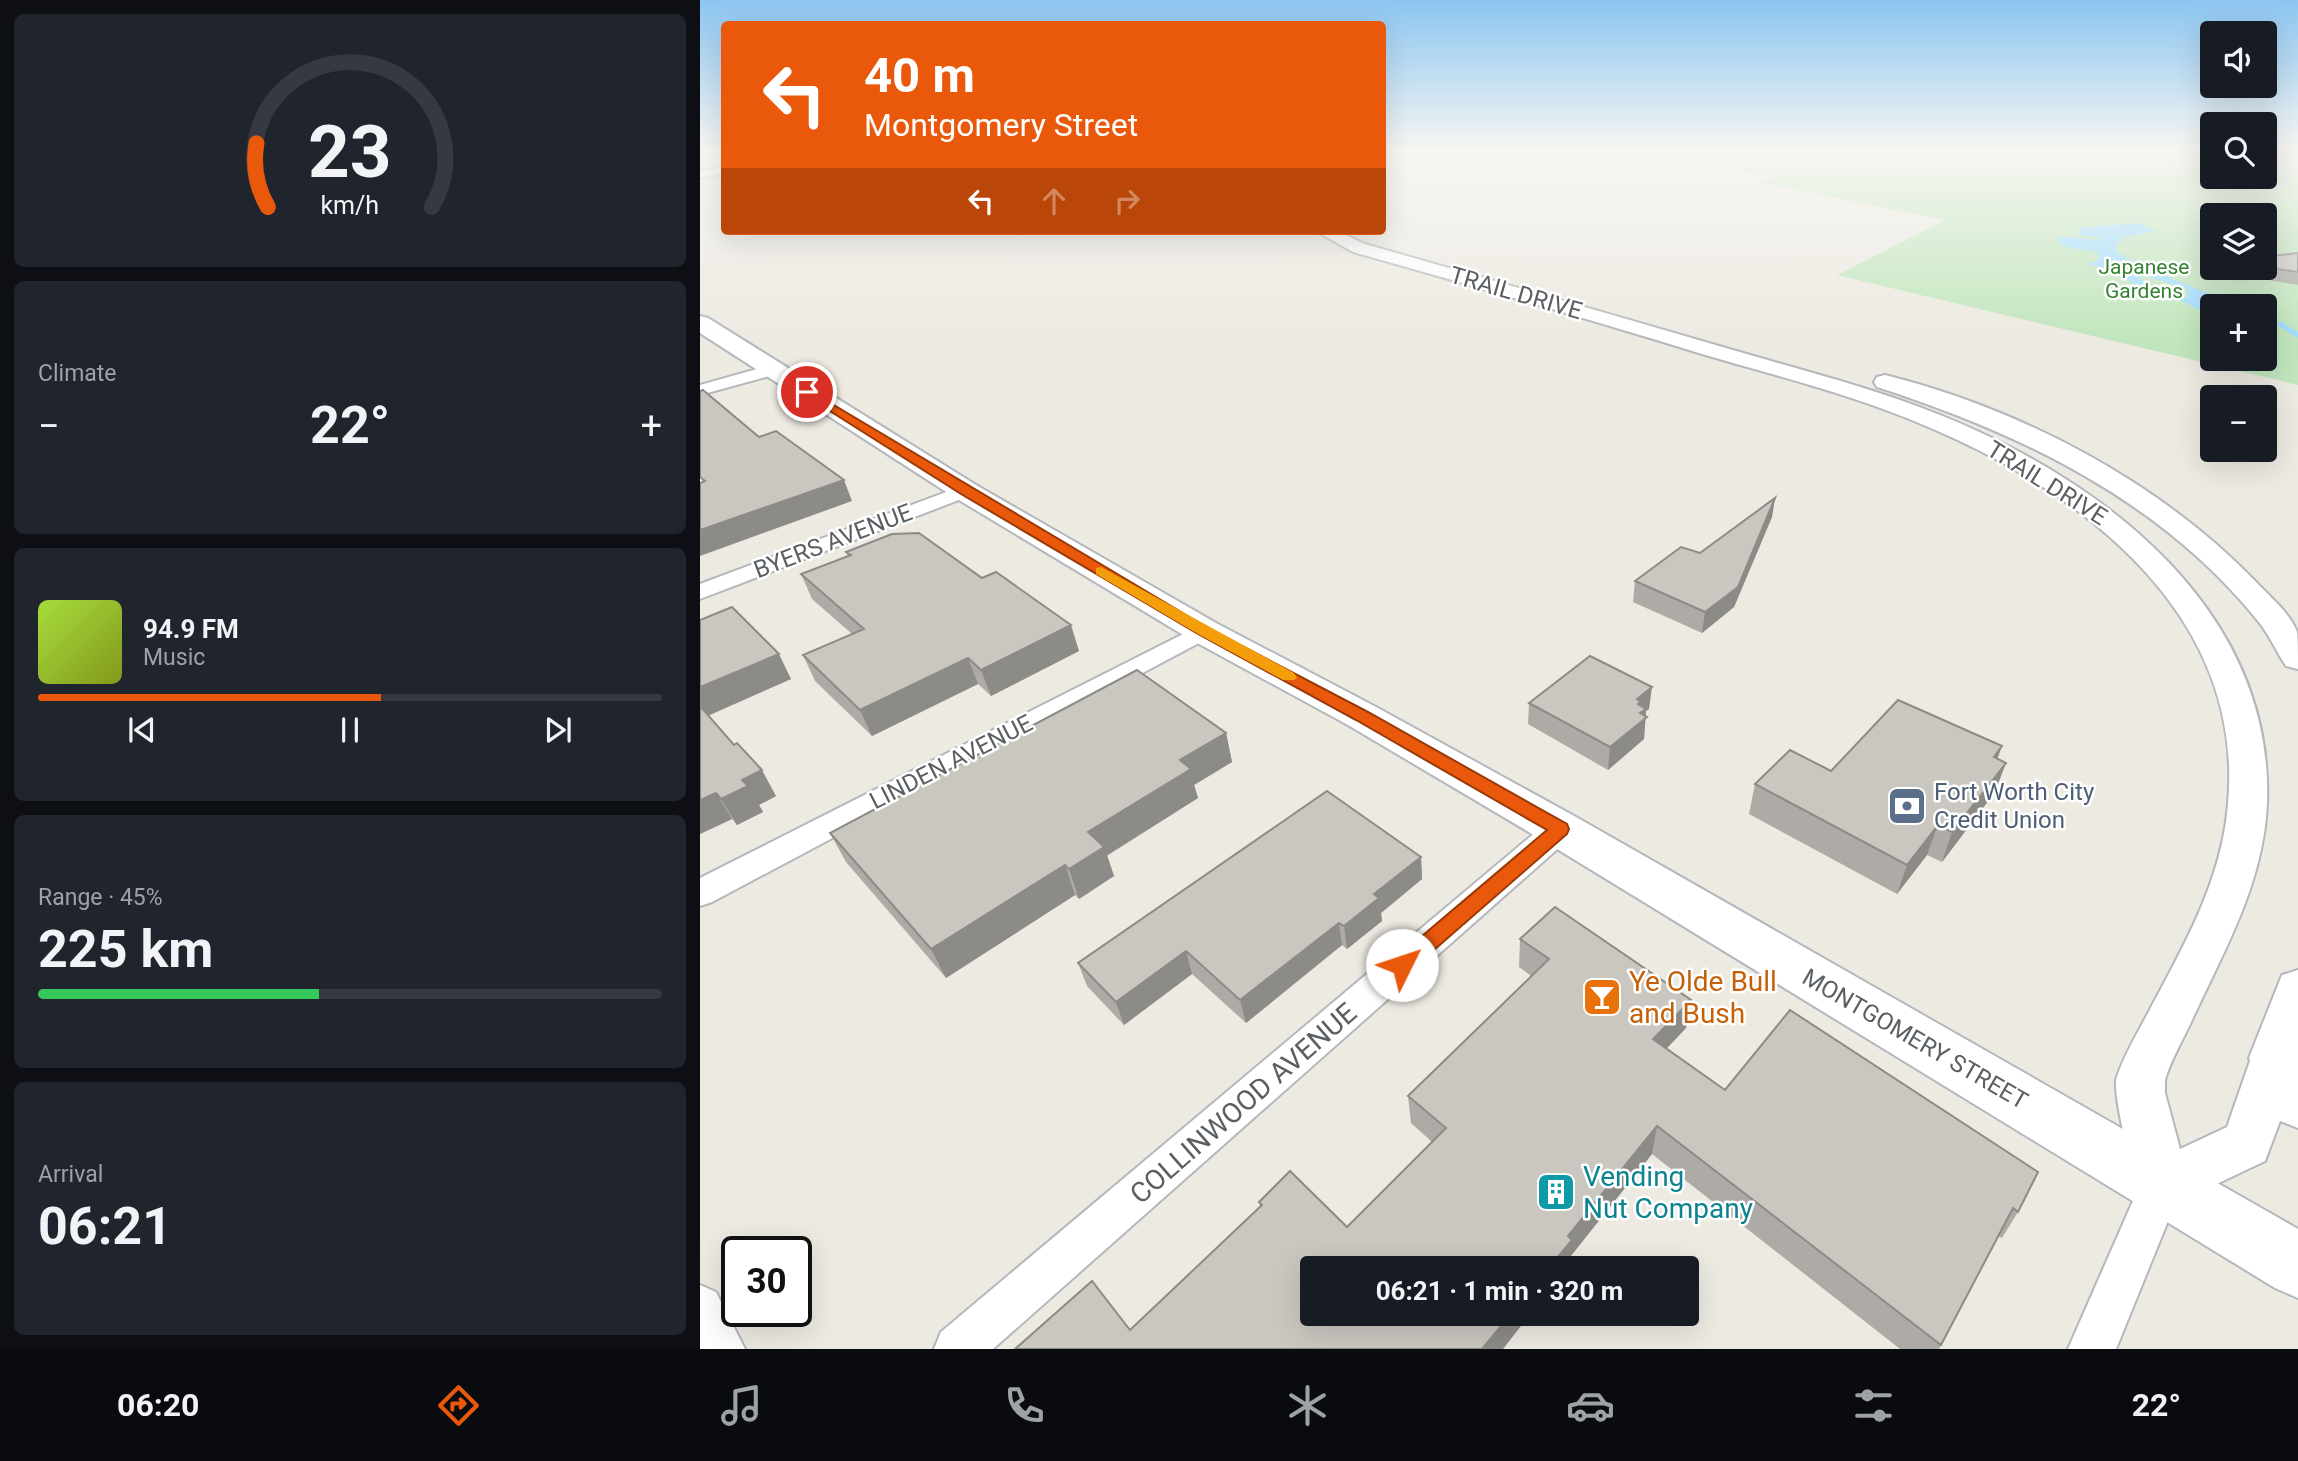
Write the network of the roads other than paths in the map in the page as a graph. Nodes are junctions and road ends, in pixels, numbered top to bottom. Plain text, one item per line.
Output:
1 (1332, 235) edge
2 (1404, 252) junction
3 (700, 323) edge
4 (771, 370) junction
5 (700, 390) edge
6 (965, 491) junction
7 (700, 592) edge
8 (1203, 631) junction
9 (2298, 659) edge
10 (1560, 829) junction
11 (700, 892) edge
12 (2298, 989) edge
13 (2273, 1058) junction
14 (2298, 1105) edge
15 (2162, 1184) junction
16 (2298, 1265) edge
17 (700, 1308) edge
18 (721, 1349) edge
19 (958, 1349) edge
20 (2092, 1349) edge

1 - 2 street, TRAIL DRIVE
2 - 9 street, TRAIL DRIVE
2 - 15 street, TRAIL DRIVE
3 - 4 main road, MONTGOMERY STREET
4 - 5 street
4 - 6 main road, MONTGOMERY STREET
6 - 7 street, BYERS AVENUE
6 - 8 main road, MONTGOMERY STREET
8 - 10 main road, MONTGOMERY STREET
8 - 11 street, LINDEN AVENUE
10 - 15 main road, MONTGOMERY STREET
10 - 19 street, COLLINWOOD AVENUE
12 - 13 street
13 - 14 street
13 - 15 street
15 - 16 main road, MONTGOMERY STREET
15 - 20 street
17 - 18 street

